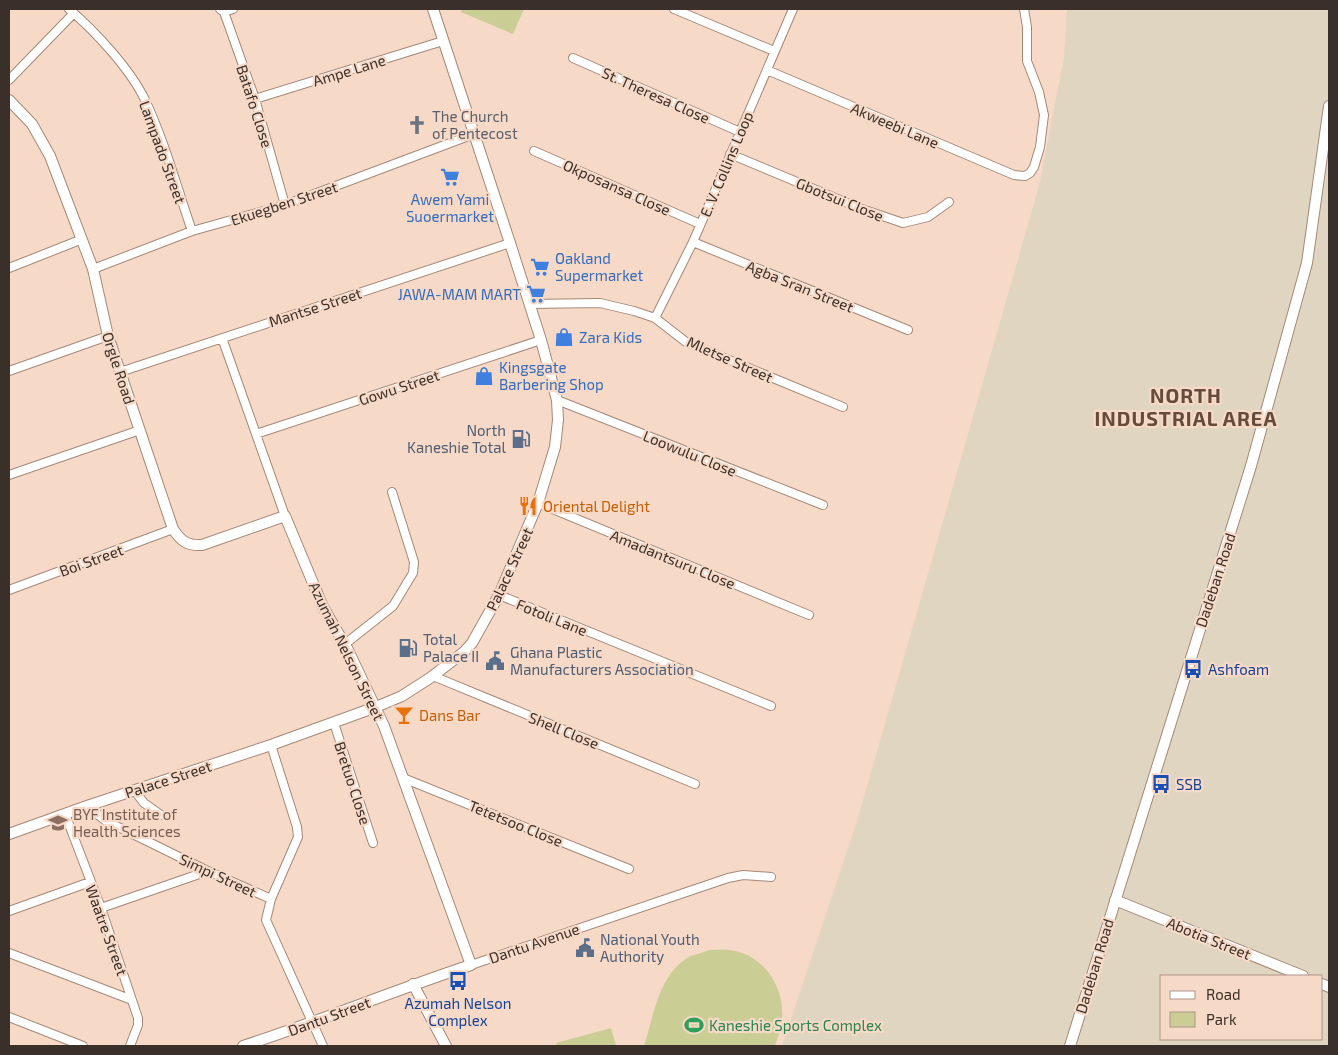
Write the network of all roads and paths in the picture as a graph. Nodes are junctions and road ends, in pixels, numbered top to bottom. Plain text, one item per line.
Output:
1 (233, 9) edge
2 (433, 9) edge
3 (674, 9) edge
4 (793, 9) edge
5 (1024, 9) edge
6 (72, 11) edge
7 (222, 11) edge
8 (443, 41) junction
9 (774, 51) junction
10 (573, 58) dead end
11 (767, 70) junction
12 (9, 80) edge
13 (255, 99) junction
14 (9, 100) edge
15 (1329, 106) edge
16 (740, 132) junction
17 (474, 134) junction
18 (534, 150) dead end
19 (730, 154) junction
20 (949, 202) dead end
21 (285, 205) junction
22 (700, 224) junction
23 (192, 231) junction
24 (80, 240) junction
25 (510, 242) junction
26 (693, 242) junction
27 (9, 268) edge
28 (93, 269) junction
29 (529, 304) junction
30 (655, 318) junction
31 (908, 330) dead end
32 (108, 336) junction
33 (222, 338) junction
34 (541, 340) junction
35 (9, 372) edge
36 (120, 372) junction
37 (556, 400) junction
38 (843, 407) dead end
39 (140, 430) junction
40 (256, 434) junction
41 (9, 474) edge
42 (392, 492) dead end
43 (538, 504) junction
44 (823, 506) dead end
45 (285, 516) junction
46 (173, 530) junction
47 (9, 590) edge
48 (499, 595) junction
49 (809, 614) dead end
50 (345, 644) junction
51 (433, 676) junction
52 (772, 706) dead end
53 (376, 708) junction
54 (334, 722) junction
55 (272, 745) junction
56 (403, 778) junction
57 (695, 784) dead end
58 (134, 790) junction
59 (87, 806) junction
60 (65, 814) junction
61 (161, 814) dead end
62 (9, 834) edge
63 (373, 843) dead end
64 (629, 869) dead end
65 (208, 871) junction
66 (771, 876) dead end
67 (90, 882) junction
68 (271, 899) junction
69 (1115, 900) junction
70 (100, 908) junction
71 (9, 911) edge
72 (9, 953) edge
73 (472, 965) junction
74 (1301, 975) edge
75 (413, 984) junction
76 (132, 1000) junction
77 (9, 1017) edge
78 (313, 1023) junction
79 (83, 1046) edge
80 (130, 1046) edge
81 (244, 1046) edge
82 (323, 1046) edge
83 (446, 1046) edge
84 (1070, 1046) edge

1 - 7 street
2 - 8 street, Palace Street
3 - 9 street
4 - 9 street, E. V. Collins Loop
5 - 11 street, Akweebi Lane
6 - 12 street
6 - 23 street, Lampado Street
7 - 13 street, Batafo Close
8 - 13 street, Ampe Lane
8 - 17 street, Palace Street
9 - 11 street, E. V. Collins Loop
10 - 16 street, St. Theresa Close
11 - 16 street, E. V. Collins Loop
13 - 21 street, Batafo Close
14 - 24 street, Orgle Road
15 - 69 street, Dadeban Road
16 - 19 street, E. V. Collins Loop
17 - 21 street, Ekuegben Street
17 - 25 street, Palace Street
18 - 22 street, Okposansa Close
19 - 20 street, Gbotsui Close
19 - 22 street, E. V. Collins Loop
21 - 23 street, Ekuegben Street
22 - 26 street, E. V. Collins Loop
23 - 28 street, Ekuegben Street
24 - 27 street
24 - 28 street, Orgle Road
25 - 29 street, Palace Street
25 - 33 street, Mantse Street
26 - 30 street, E. V. Collins Loop
26 - 31 street, Agba Sran Street
28 - 32 street, Orgle Road
29 - 30 street, Mletse Street
29 - 34 street, Palace Street
30 - 38 street, Mletse Street
32 - 35 street
32 - 36 street, Orgle Road
33 - 36 street, Mantse Street
33 - 40 street, Azumah Nelson Street
34 - 37 street, Palace Street
34 - 40 street, Gowu Street
36 - 39 street, Orgle Road
37 - 43 street, Palace Street
37 - 44 street, Loowulu Close
39 - 41 street
39 - 46 street, Orgle Road
40 - 45 street, Azumah Nelson Street
42 - 50 street
43 - 48 street, Palace Street
43 - 49 street, Amadantsuru Close
45 - 46 street
45 - 50 street, Azumah Nelson Street
46 - 47 street, Boi Street
48 - 51 street, Palace Street
48 - 52 street, Fotoli Lane
50 - 53 street, Azumah Nelson Street
51 - 53 street, Palace Street
51 - 57 street, Shell Close
53 - 54 street, Palace Street
53 - 56 street, Azumah Nelson Street
54 - 55 street, Palace Street
54 - 63 street, Bretuo Close
55 - 58 street, Palace Street
55 - 68 street
56 - 64 street, Tetetsoo Close
56 - 73 street, Azumah Nelson Street
58 - 59 street, Palace Street
58 - 61 street
59 - 60 street, Palace Street
59 - 65 street, Simpi Street
60 - 62 street, Palace Street
60 - 67 street, Waatre Street
65 - 68 street, Simpi Street
65 - 70 street
66 - 73 street, Dantu Avenue
67 - 70 street, Waatre Street
67 - 71 street
68 - 78 street
69 - 74 street, Abotia Street
69 - 84 street, Dadeban Road
70 - 76 street, Waatre Street
72 - 76 street
73 - 75 street, Dantu Avenue
75 - 78 street, Dantu Street
75 - 83 street
76 - 80 street, Waatre Street
77 - 79 street
78 - 81 street, Dantu Street
78 - 82 street

